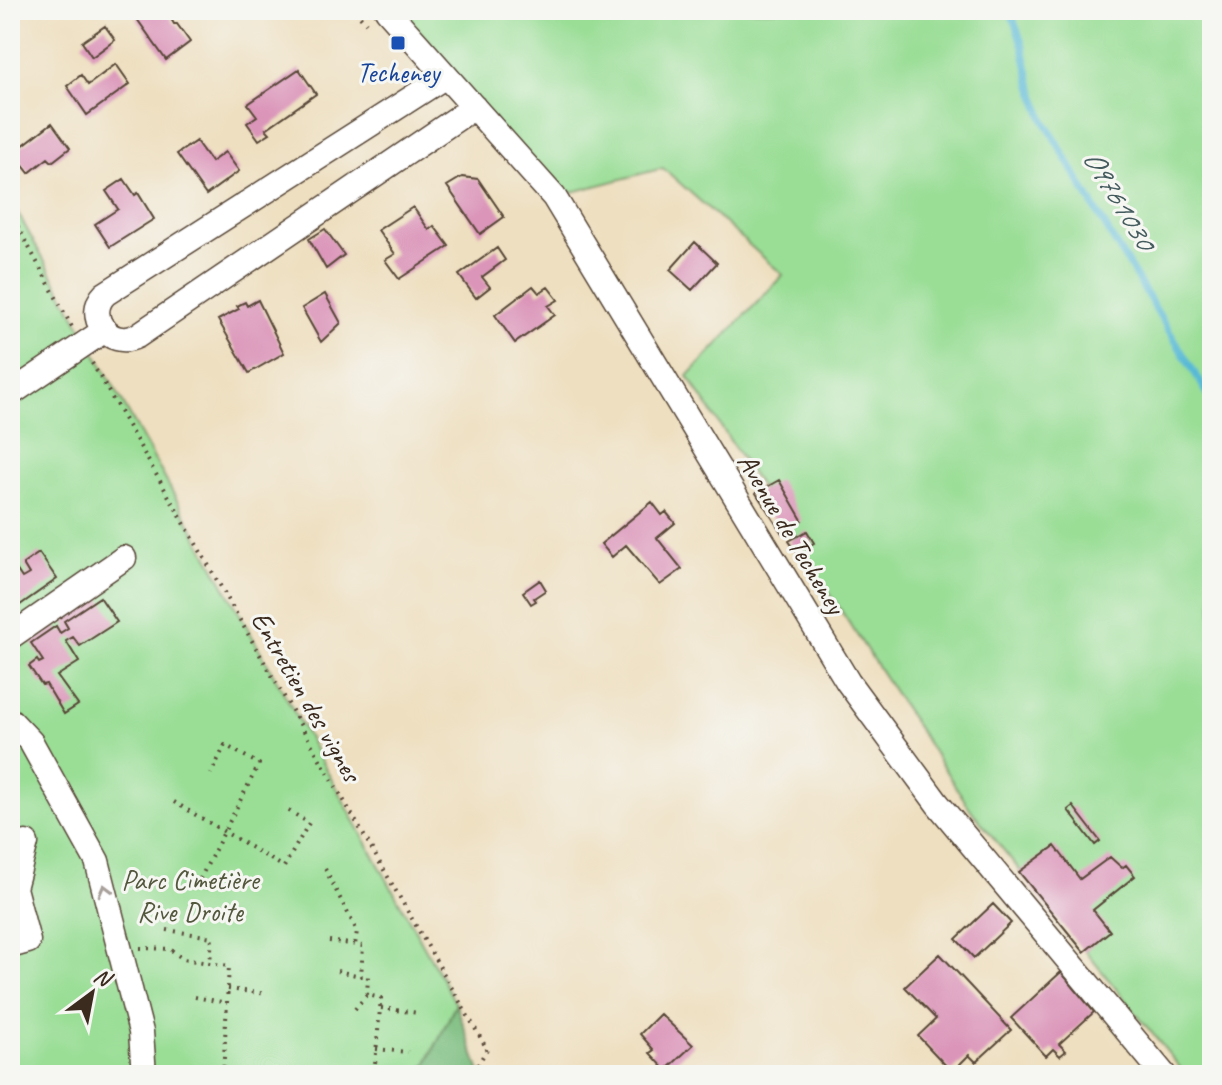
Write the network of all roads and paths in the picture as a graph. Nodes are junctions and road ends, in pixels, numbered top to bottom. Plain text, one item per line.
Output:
1 (387, 10) edge
2 (446, 76) junction
3 (474, 107) junction
4 (10, 212) edge
5 (105, 330) junction
6 (82, 346) junction
7 (10, 394) edge
8 (124, 558) dead end
9 (10, 637) edge
10 (10, 720) edge
11 (211, 774) dead end
12 (174, 802) dead end
13 (286, 809) dead end
14 (224, 831) junction
15 (26, 843) dead end
16 (325, 869) dead end
17 (200, 879) dead end
18 (167, 930) dead end
19 (329, 941) dead end
20 (355, 945) junction
21 (10, 946) edge
22 (121, 947) junction
23 (210, 963) junction
24 (337, 971) dead end
25 (361, 976) junction
26 (228, 989) junction
27 (267, 994) dead end
28 (367, 995) junction
29 (195, 997) dead end
30 (227, 1003) junction
31 (380, 1008) junction
32 (355, 1009) dead end
33 (418, 1013) dead end
34 (376, 1049) junction
35 (408, 1052) dead end
36 (478, 1067) junction
37 (189, 1071) dead end
38 (223, 1074) edge
39 (144, 1075) edge
40 (374, 1075) edge
41 (472, 1075) edge
42 (486, 1075) edge
43 (1164, 1075) edge

1 - 2 street, Avenue de Techeney
2 - 3 street, Avenue de Techeney
2 - 5 street
3 - 5 street
3 - 43 street, Avenue de Techeney
4 - 6 path
5 - 6 street
6 - 7 street
6 - 36 path, Entretien des vignes
8 - 9 street
22 -> 10 street
11 - 14 path
12 - 14 path
13 - 14 path
14 - 17 path
15 - 21 street
16 - 20 path
18 - 23 path
19 - 20 path
20 - 25 path
22 - 23 path
22 - 39 street
23 - 26 path
24 - 25 path
25 - 28 path
26 - 27 path
26 - 30 path
28 - 31 path
28 - 32 path
29 - 30 path
30 - 38 path
31 - 33 path
31 - 34 path
34 - 35 path
34 - 40 path
36 - 41 path
36 - 42 path
37 - 38 path

